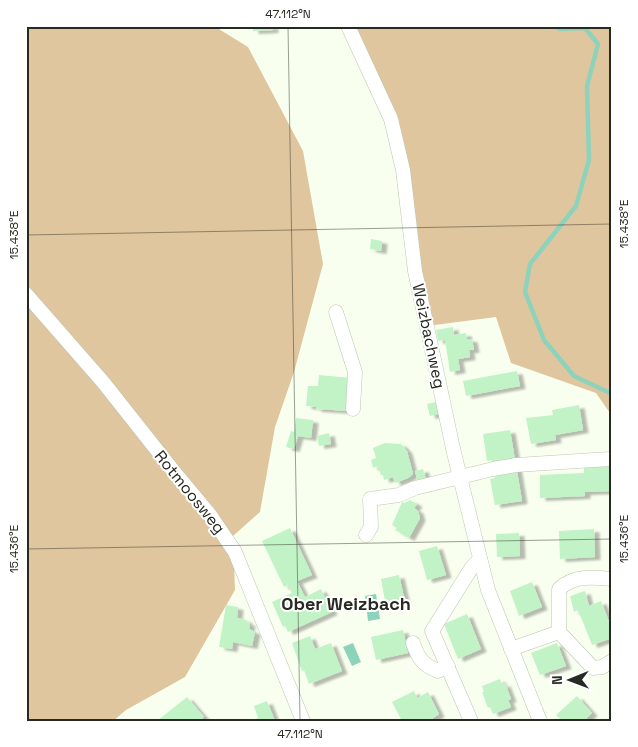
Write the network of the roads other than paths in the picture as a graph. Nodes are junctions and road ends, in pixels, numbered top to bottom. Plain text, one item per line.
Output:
1 (348, 26) edge
2 (26, 294) edge
3 (336, 312) dead end
4 (353, 409) dead end
5 (610, 459) dead end
6 (460, 477) junction
7 (366, 535) dead end
8 (480, 558) junction
9 (612, 579) edge
10 (559, 632) junction
11 (413, 643) dead end
12 (511, 649) junction
13 (612, 660) edge
14 (448, 666) junction
15 (303, 721) edge
16 (470, 721) edge
17 (540, 721) edge

1 - 6 street, Weizbachweg
2 - 15 street, Rotmoosweg
3 - 4 street
5 - 6 street
6 - 7 street
6 - 8 street, Weizbachweg
8 - 12 street, Weizbachweg
8 - 14 street
9 - 10 street
10 - 12 street
10 - 13 street
11 - 14 street
12 - 17 street, Weizbachweg
14 - 16 street

